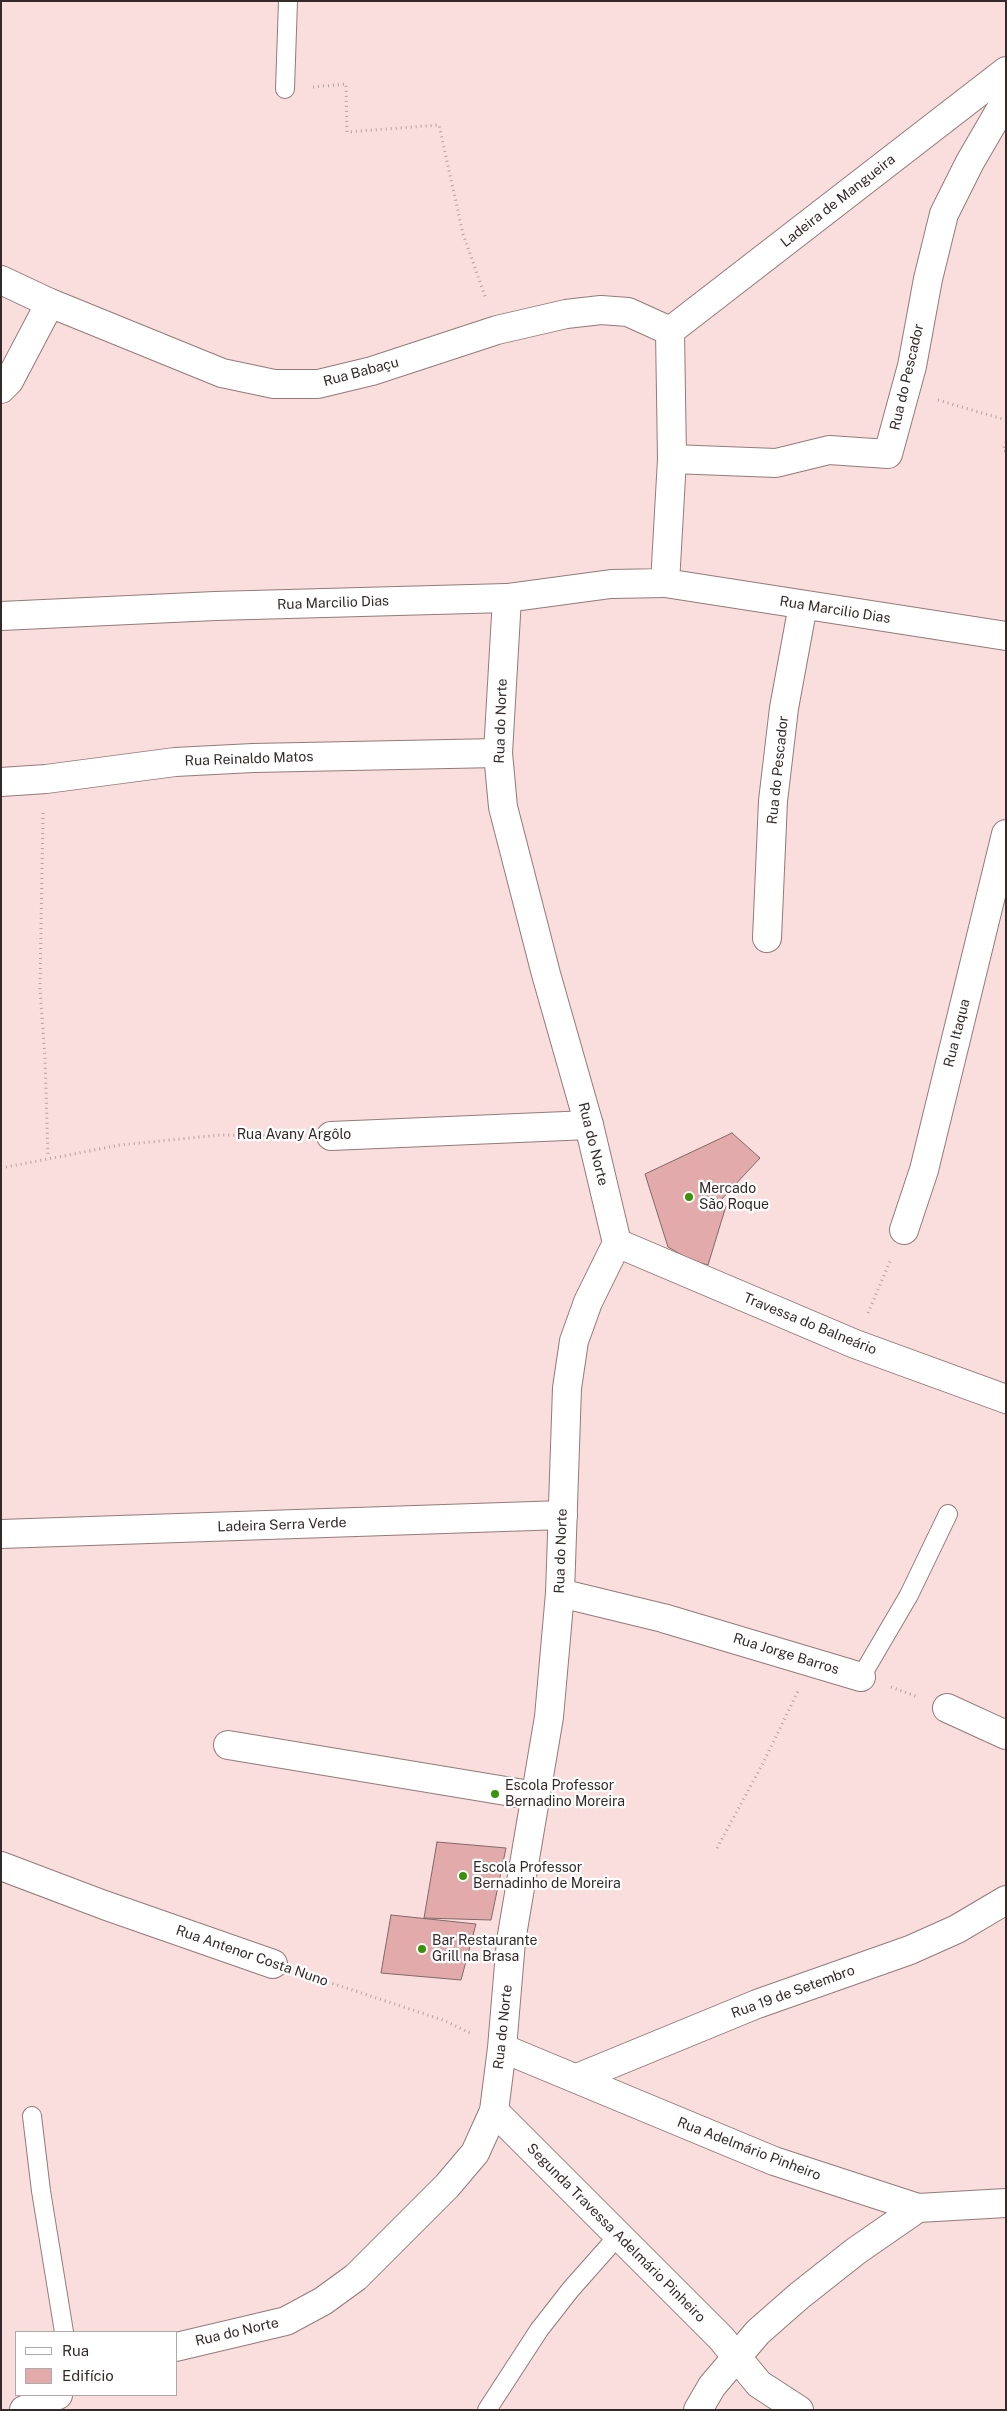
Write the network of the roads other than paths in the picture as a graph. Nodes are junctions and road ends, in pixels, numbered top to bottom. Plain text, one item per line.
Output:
1 (288, 1) edge
2 (1006, 71) edge
3 (286, 89) road end
4 (1006, 100) edge
5 (1, 280) edge
6 (50, 302) junction
7 (670, 331) junction
8 (1, 389) edge
9 (672, 459) junction
10 (665, 583) junction
11 (506, 598) junction
12 (803, 605) junction
13 (1, 616) edge
14 (1006, 636) edge
15 (498, 753) junction
16 (1, 782) edge
17 (1006, 834) edge
18 (768, 938) dead end
19 (589, 1125) junction
20 (331, 1136) road end
21 (904, 1230) road end
22 (617, 1243) junction
23 (1006, 1399) edge
24 (563, 1514) junction
25 (948, 1514) dead end
26 (1, 1534) edge
27 (560, 1593) junction
28 (861, 1677) joint
29 (947, 1708) road end
30 (1006, 1735) edge
31 (228, 1746) dead end
32 (536, 1796) junction
33 (1, 1866) edge
34 (1006, 1900) edge
35 (273, 1964) road end
36 (502, 2048) junction
37 (577, 2078) junction
38 (494, 2111) junction
39 (32, 2116) dead end
40 (1006, 2203) edge
41 (918, 2208) junction
42 (618, 2236) junction
43 (64, 2331) edge
44 (178, 2347) edge
45 (736, 2356) junction
46 (56, 2396) edge
47 (24, 2410) edge
48 (486, 2410) edge
49 (698, 2410) edge
50 (799, 2410) edge

1 - 3 lane
2 - 7 street, Ladeira de Mangueira
4 - 9 street, Rua do Pescador
5 - 6 street, Rua Babaçu
6 - 7 street, Rua Babaçu
6 - 8 street
7 - 9 street
9 - 10 street
10 - 11 street, Rua Marcilio Dias
10 - 12 street, Rua Marcilio Dias
11 - 13 street, Rua Marcilio Dias
11 - 15 street, Rua do Norte
12 - 14 street, Rua Marcilio Dias
12 - 18 street, Rua do Pescador
15 - 16 street, Rua Reinaldo Matos
15 - 19 street, Rua do Norte
17 - 21 street, Rua Itaqua
19 - 20 street, Rua Avany Argôlo
19 - 22 street, Rua do Norte
22 - 23 street, Travessa do Balneário
22 - 24 street, Rua do Norte
24 - 26 street, Ladeira Serra Verde
24 - 27 street, Rua do Norte
25 - 28 lane
27 - 28 street, Rua Jorge Barros
27 - 32 street, Rua do Norte
29 - 30 street
31 - 32 street
32 - 36 street, Rua do Norte
33 - 35 street, Rua Antenor Costa Nuno
34 - 37 street, Rua 19 de Setembro
36 - 37 street, Rua Adelmário Pinheiro
36 - 38 street, Rua do Norte
37 - 41 street, Rua Adelmário Pinheiro
38 - 42 street, Segunda Travessa Adelmário Pinheiro
38 - 44 street, Rua do Norte
39 - 43 lane
40 - 41 street, Rua Adelmário Pinheiro
41 - 45 street
42 - 45 street, Segunda Travessa Adelmário Pinheiro
42 - 48 lane
45 - 49 street
45 - 50 street, Segunda Travessa Adelmário Pinheiro
46 - 47 street

